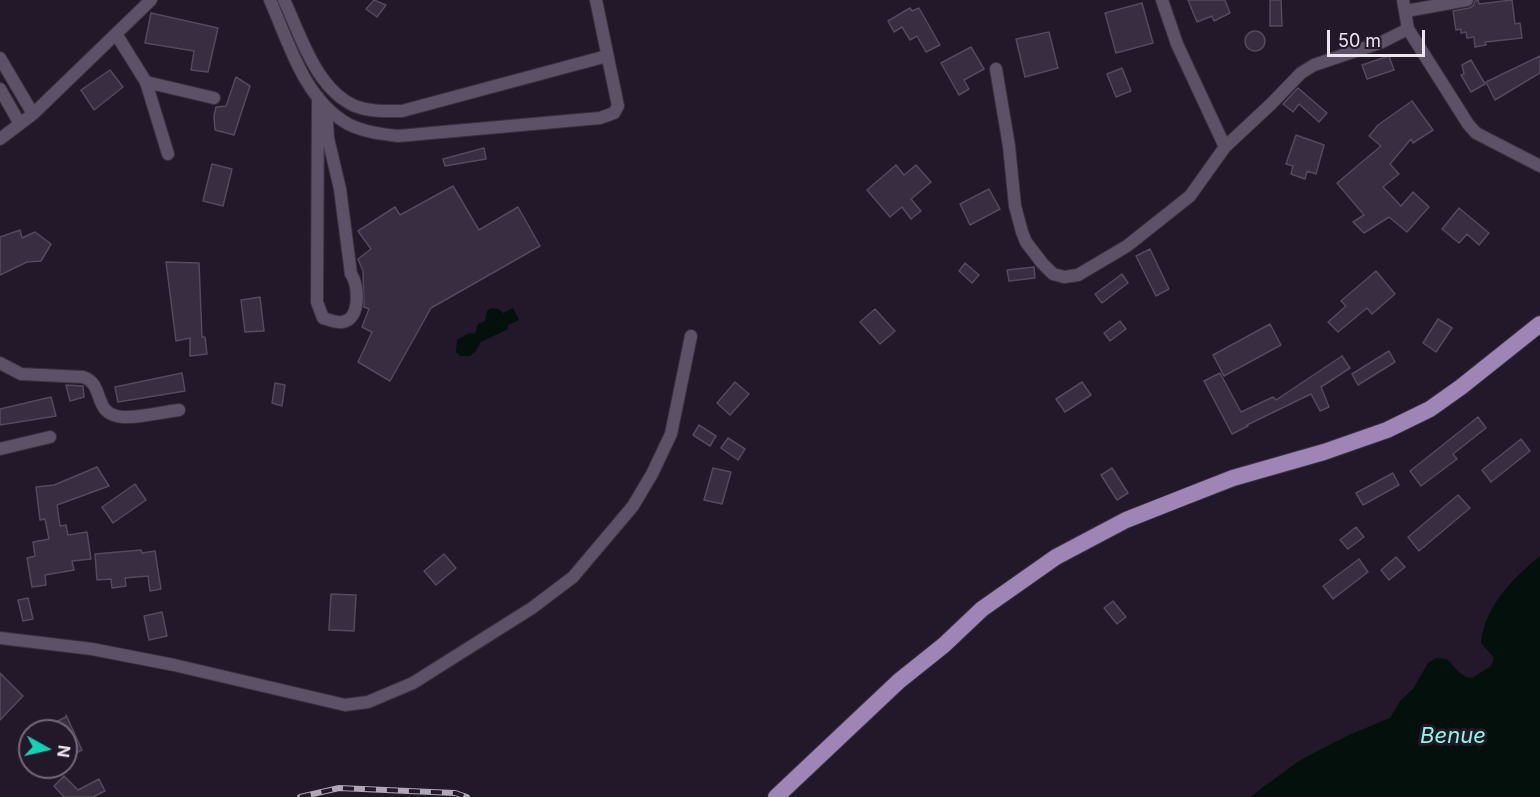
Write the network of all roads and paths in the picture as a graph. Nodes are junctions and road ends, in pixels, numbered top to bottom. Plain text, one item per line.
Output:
1 (152, 0) edge
2 (270, 0) edge
3 (284, 0) edge
4 (596, 0) edge
5 (1162, 0) edge
6 (1467, 0) edge
7 (1405, 6) edge
8 (1408, 29) junction
9 (116, 34) junction
10 (607, 56) junction
11 (0, 58) edge
12 (996, 69) dead end
13 (146, 82) junction
14 (0, 89) edge
15 (214, 98) dead end
16 (322, 102) junction
17 (33, 114) junction
18 (20, 124) junction
19 (0, 140) edge
20 (1225, 147) junction
21 (168, 154) dead end
22 (1540, 166) edge
23 (1540, 324) edge
24 (691, 336) dead end
25 (0, 363) edge
26 (180, 410) dead end
27 (50, 437) dead end
28 (0, 449) edge
29 (0, 638) edge
30 (776, 797) edge

1 - 9 street
2 - 16 street
3 - 10 street
4 - 10 street
5 - 20 street
6 - 7 street
7 - 8 street
8 - 20 street
8 - 22 street
9 - 13 street
9 - 17 street
10 - 16 street
11 - 17 street
12 - 20 street
13 - 15 street
13 - 21 street
14 - 18 street
16 - 16 street
17 - 18 street
18 - 19 street
23 - 30 main road
24 - 29 street
25 - 26 street
27 - 28 street

